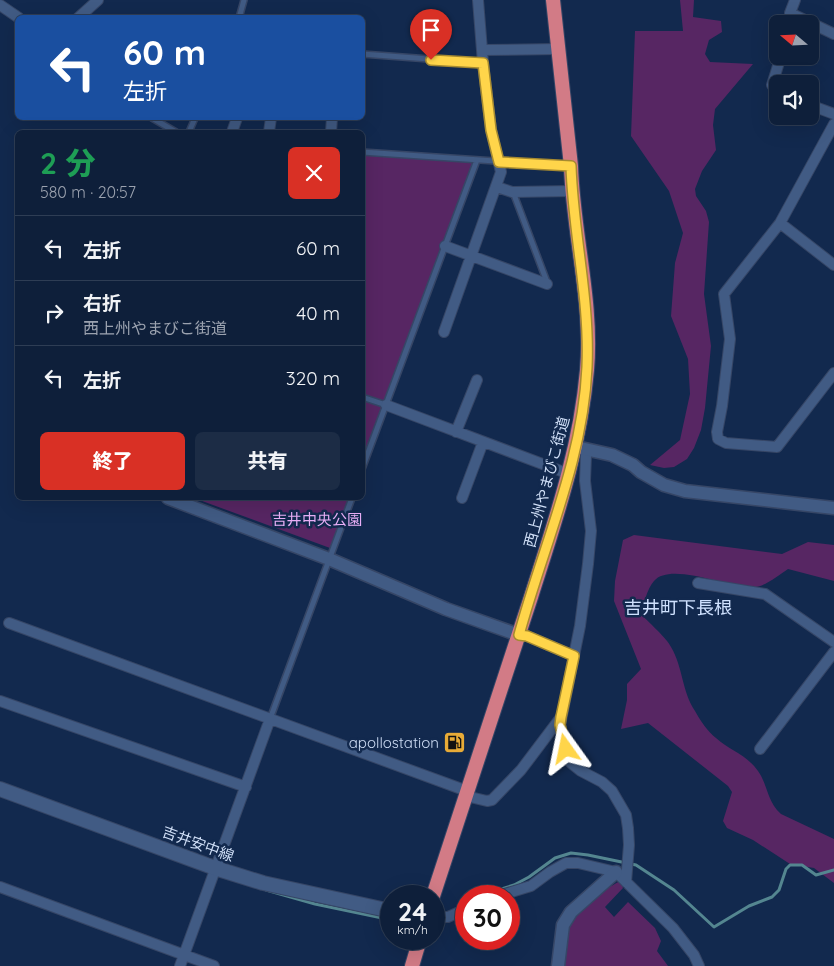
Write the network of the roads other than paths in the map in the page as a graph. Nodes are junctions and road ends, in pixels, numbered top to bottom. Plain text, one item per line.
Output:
1 (98, 0) edge
2 (244, 0) edge
3 (478, 0) edge
4 (553, 0) edge
5 (795, 0) edge
6 (0, 5) edge
7 (15, 15) edge
8 (81, 15) edge
9 (239, 15) edge
10 (791, 15) edge
11 (819, 28) edge
12 (834, 33) edge
13 (558, 49) junction
14 (482, 50) junction
15 (365, 54) edge
16 (483, 63) junction
17 (819, 108) edge
18 (834, 114) edge
19 (155, 120) edge
20 (834, 124) edge
21 (173, 130) edge
22 (365, 152) edge
23 (478, 160) junction
24 (499, 162) junction
25 (571, 166) junction
26 (497, 187) junction
27 (572, 191) junction
28 (512, 192) junction
29 (780, 223) junction
30 (445, 246) junction
31 (472, 256) junction
32 (834, 265) edge
33 (547, 284) joint
34 (444, 332) dead end
35 (834, 373) edge
36 (476, 380) dead end
37 (365, 398) edge
38 (386, 405) junction
39 (456, 432) junction
40 (483, 442) junction
41 (581, 451) junction
42 (365, 461) edge
43 (569, 474) junction
44 (462, 498) dead end
45 (173, 500) edge
46 (351, 500) edge
47 (834, 508) edge
48 (329, 559) junction
49 (698, 583) dead end
50 (10, 623) dead end
51 (519, 635) junction
52 (834, 642) edge
53 (834, 652) edge
54 (574, 656) junction
55 (0, 701) edge
56 (561, 717) junction
57 (270, 719) junction
58 (760, 749) dead end
59 (246, 787) junction
60 (0, 789) edge
61 (466, 794) junction
62 (215, 868) junction
63 (616, 872) junction
64 (626, 882) junction
65 (437, 885) edge
66 (0, 887) edge
67 (520, 889) edge
68 (380, 909) edge
69 (417, 950) edge
70 (184, 955) junction
71 (180, 966) edge
72 (214, 966) edge
73 (412, 966) edge
74 (558, 966) edge
75 (699, 966) edge

1 - 8 street
2 - 9 lane
3 - 14 street
4 - 13 highway, 西上州やまびこ街道
5 - 10 street
6 - 7 street
11 - 12 street
13 - 14 street
13 - 25 highway, 西上州やまびこ街道
14 - 16 street
15 - 16 lane
16 - 24 street
17 - 18 street
19 - 21 lane
20 - 29 street
22 - 23 lane
23 - 24 lane
23 - 30 lane
24 - 25 lane
24 - 26 street
25 - 27 highway, 西上州やまびこ街道
26 - 28 street
26 - 31 street
27 - 28 street
27 - 41 highway, 西上州やまびこ街道
28 - 33 lane
29 - 32 street
29 - 35 street
30 - 31 street
30 - 38 lane
31 - 33 street
31 - 34 street
36 - 39 street
37 - 38 lane
38 - 39 street
38 - 42 lane
39 - 40 street
40 - 43 street
40 - 44 street
41 - 43 highway, 西上州やまびこ街道
41 - 47 street
41 - 54 street
43 - 51 highway, 西上州やまびこ街道
45 - 48 street
46 - 48 lane
48 - 51 street
48 - 57 lane
49 - 52 street
50 - 57 street
51 - 54 street
51 - 61 highway, 西上州やまびこ街道
53 - 58 street
54 - 56 street
55 - 59 street
56 - 61 street
56 - 64 street
57 - 59 street
57 - 61 street
59 - 62 street
60 - 62 main road, 吉井安中線
61 - 65 highway, 西上州やまびこ街道
62 - 68 main road, 吉井安中線
62 - 70 street
63 - 64 street
63 - 67 street
63 - 74 street
64 - 75 street
66 - 70 street
69 - 73 highway
70 - 71 street
70 - 72 street

